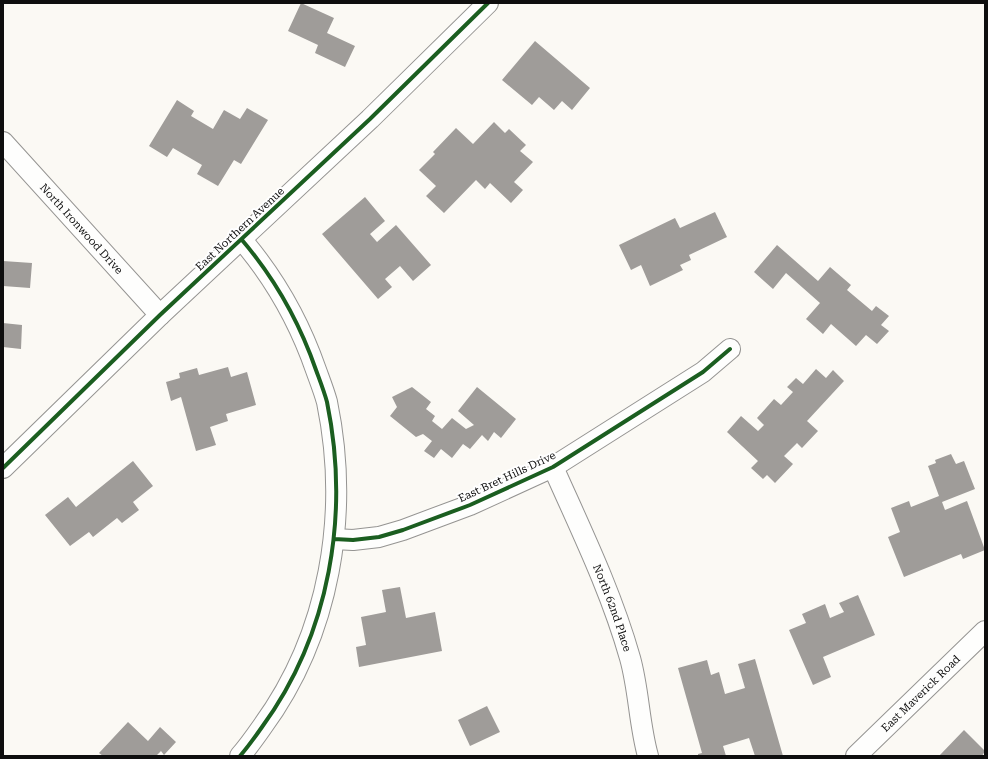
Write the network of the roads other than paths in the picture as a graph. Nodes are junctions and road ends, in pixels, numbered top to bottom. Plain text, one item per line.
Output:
1 (488, 3) edge
2 (3, 142) edge
3 (242, 240) junction
4 (160, 315) junction
5 (730, 349) dead end
6 (553, 467) junction
7 (3, 468) edge
8 (334, 539) junction
9 (985, 631) edge
10 (240, 756) edge
11 (648, 756) edge
12 (856, 756) edge

1 - 3 street, East Northern Avenue
2 - 4 street, North Ironwood Drive
3 - 4 street, East Northern Avenue
3 - 8 street
4 - 7 street, East Northern Avenue
5 - 6 street, East Bret Hills Drive
6 - 8 street, East Bret Hills Drive
6 - 11 street, North 62nd Place
8 - 10 street
9 - 12 street, East Maverick Road

